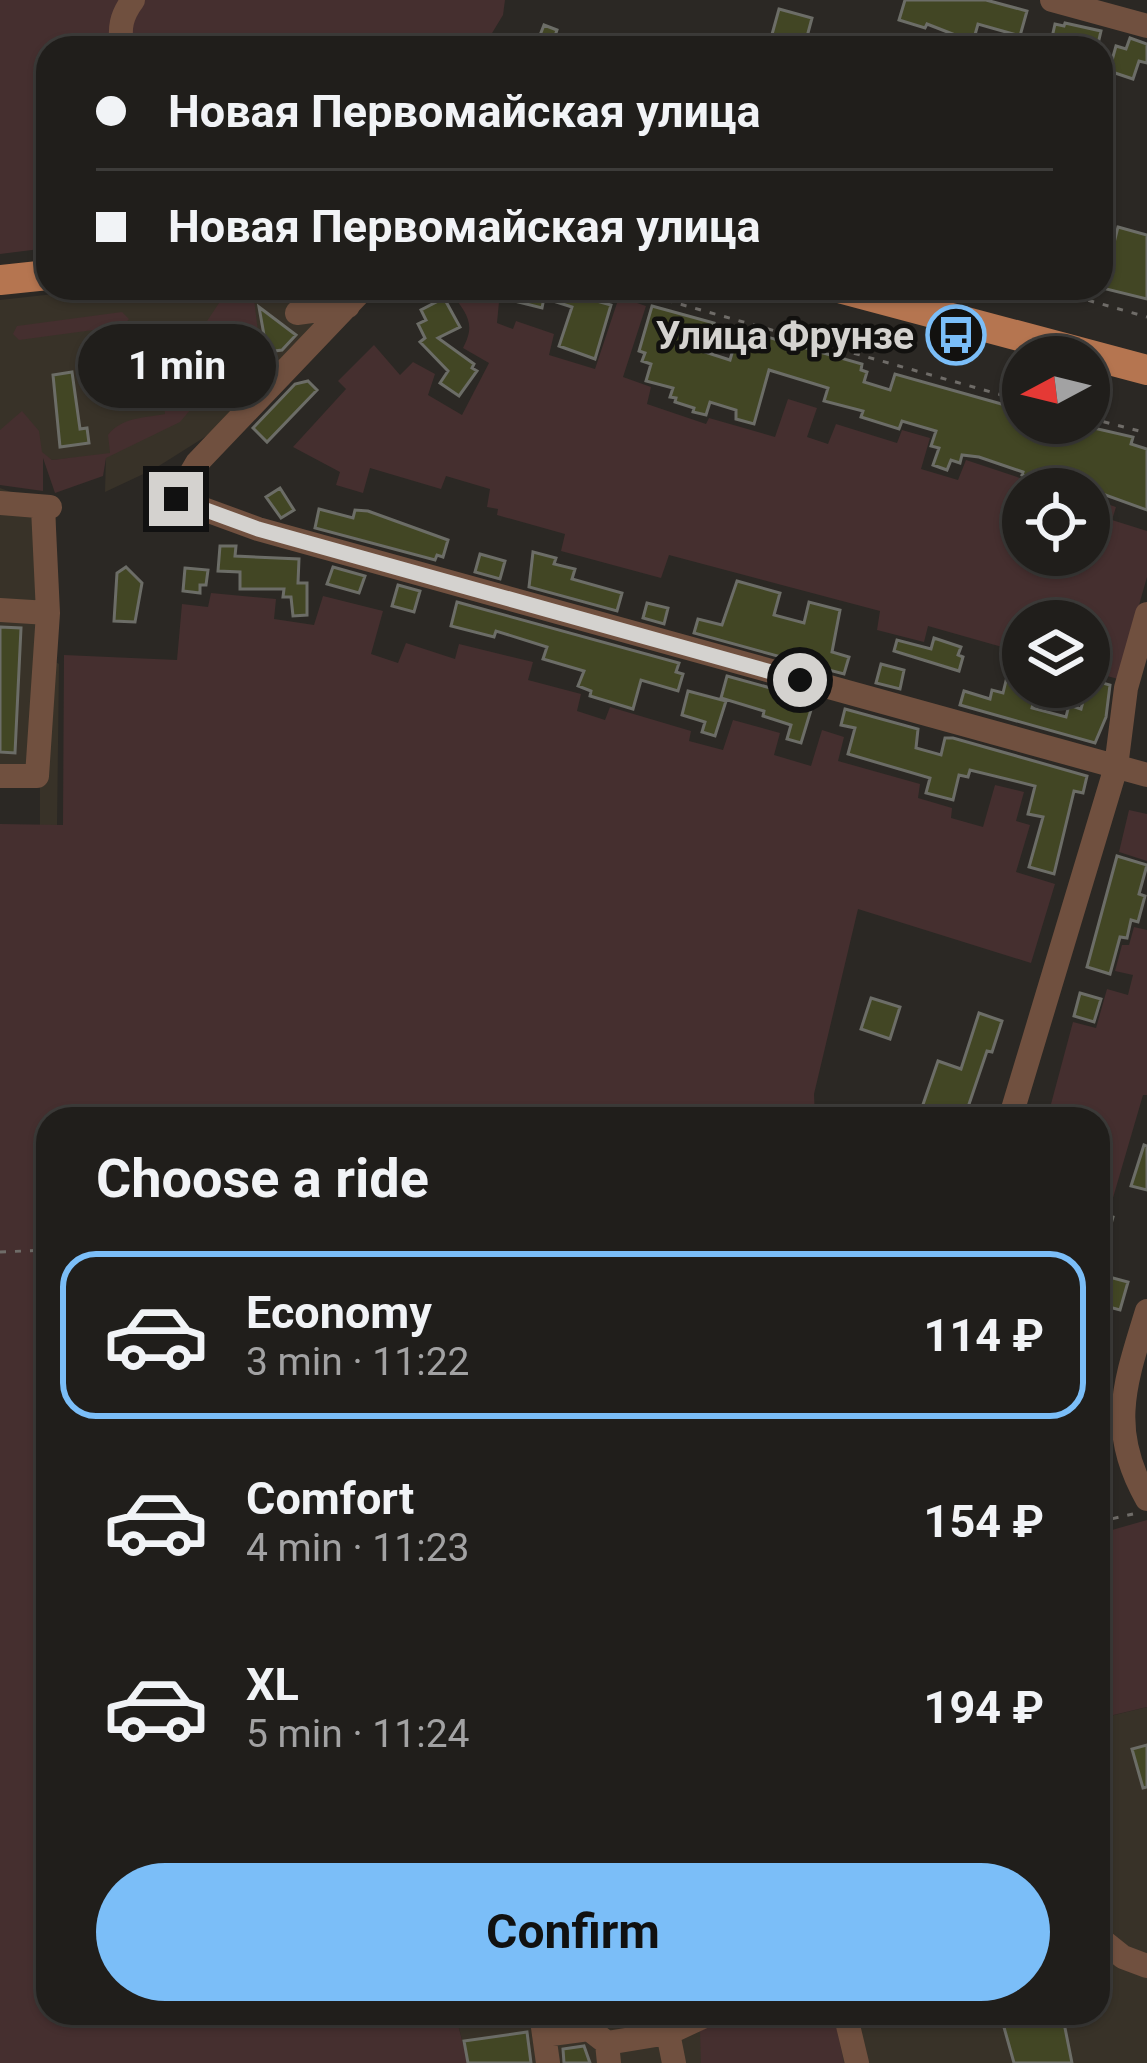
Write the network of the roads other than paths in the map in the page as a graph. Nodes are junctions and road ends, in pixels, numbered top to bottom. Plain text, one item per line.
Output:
1 (133, 0) edge
2 (1052, 0) edge
3 (1147, 26) edge
4 (122, 36) edge
5 (36, 276) edge
6 (0, 280) edge
7 (345, 300) edge
8 (353, 300) edge
9 (884, 300) edge
10 (297, 313) dead end
11 (1147, 370) edge
12 (0, 503) edge
13 (0, 610) edge
14 (48, 613) junction
15 (1147, 614) edge
16 (1116, 767) junction
17 (1147, 775) edge
18 (0, 776) edge
19 (1014, 1107) edge
20 (1147, 1311) edge
21 (1138, 1370) edge
22 (1147, 1499) edge
23 (1110, 1947) edge
24 (1147, 1966) edge
25 (543, 2025) edge
26 (552, 2025) edge
27 (685, 2025) edge
28 (848, 2025) edge
29 (668, 2033) junction
30 (608, 2053) edge
31 (548, 2063) edge
32 (674, 2063) edge
33 (857, 2063) edge

1 - 4 street
2 - 3 street
5 - 6 main road
7 - 10 street
8 - 16 street
9 - 11 main road
12 - 14 street
13 - 14 street
14 - 18 street
15 - 16 street
16 - 17 street
16 - 19 street
20 - 21 street
21 - 22 street
23 - 24 street
25 - 31 street
26 - 30 street
27 - 29 street
28 - 33 street
29 - 30 street
29 - 32 street

